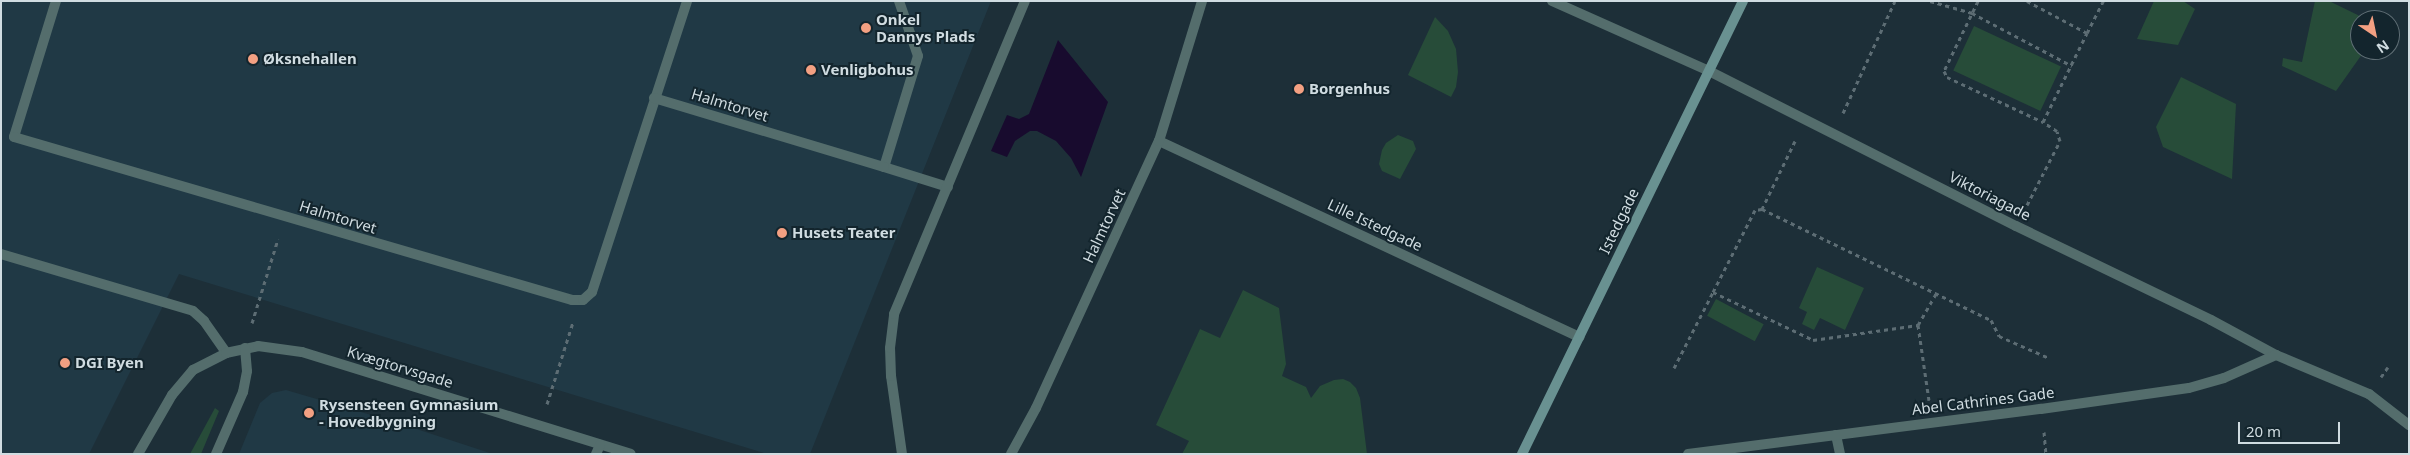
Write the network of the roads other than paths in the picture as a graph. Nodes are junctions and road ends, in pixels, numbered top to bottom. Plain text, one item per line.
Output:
1 (56, 1) edge
2 (687, 1) edge
3 (899, 1) edge
4 (1025, 1) edge
5 (1202, 1) edge
6 (1552, 1) edge
7 (1743, 1) edge
8 (1709, 71) junction
9 (654, 98) junction
10 (1159, 141) junction
11 (884, 167) junction
12 (948, 187) junction
13 (1, 254) edge
14 (1580, 337) junction
15 (245, 348) junction
16 (226, 353) junction
17 (2276, 355) junction
18 (2409, 425) edge
19 (1836, 435) junction
20 (598, 449) edge
21 (218, 450) edge
22 (138, 454) edge
23 (631, 454) edge
24 (902, 454) edge
25 (1011, 454) edge
26 (1522, 454) edge
27 (1688, 454) edge
28 (1840, 454) edge

1 - 9 street, Halmtorvet
2 - 9 street
3 - 11 street
4 - 12 street
5 - 10 street, Halmtorvet
6 - 8 street, Viktoriagade
7 - 8 street, Istedgade
8 - 14 street, Istedgade
8 - 17 street, Viktoriagade
9 - 11 street, Halmtorvet
10 - 14 street, Lille Istedgade
10 - 25 street, Halmtorvet
11 - 12 street
12 - 24 street
13 - 16 street
14 - 26 street, Istedgade
15 - 16 street, Kvægtorvsgade
15 - 20 street, Kvægtorvsgade
15 - 21 street
16 - 22 street, Kvægtorvsgade
17 - 18 street, Viktoriagade
17 - 19 street, Abel Cathrines Gade
19 - 27 street, Abel Cathrines Gade
19 - 28 street
20 - 23 street, Kvægtorvsgade

